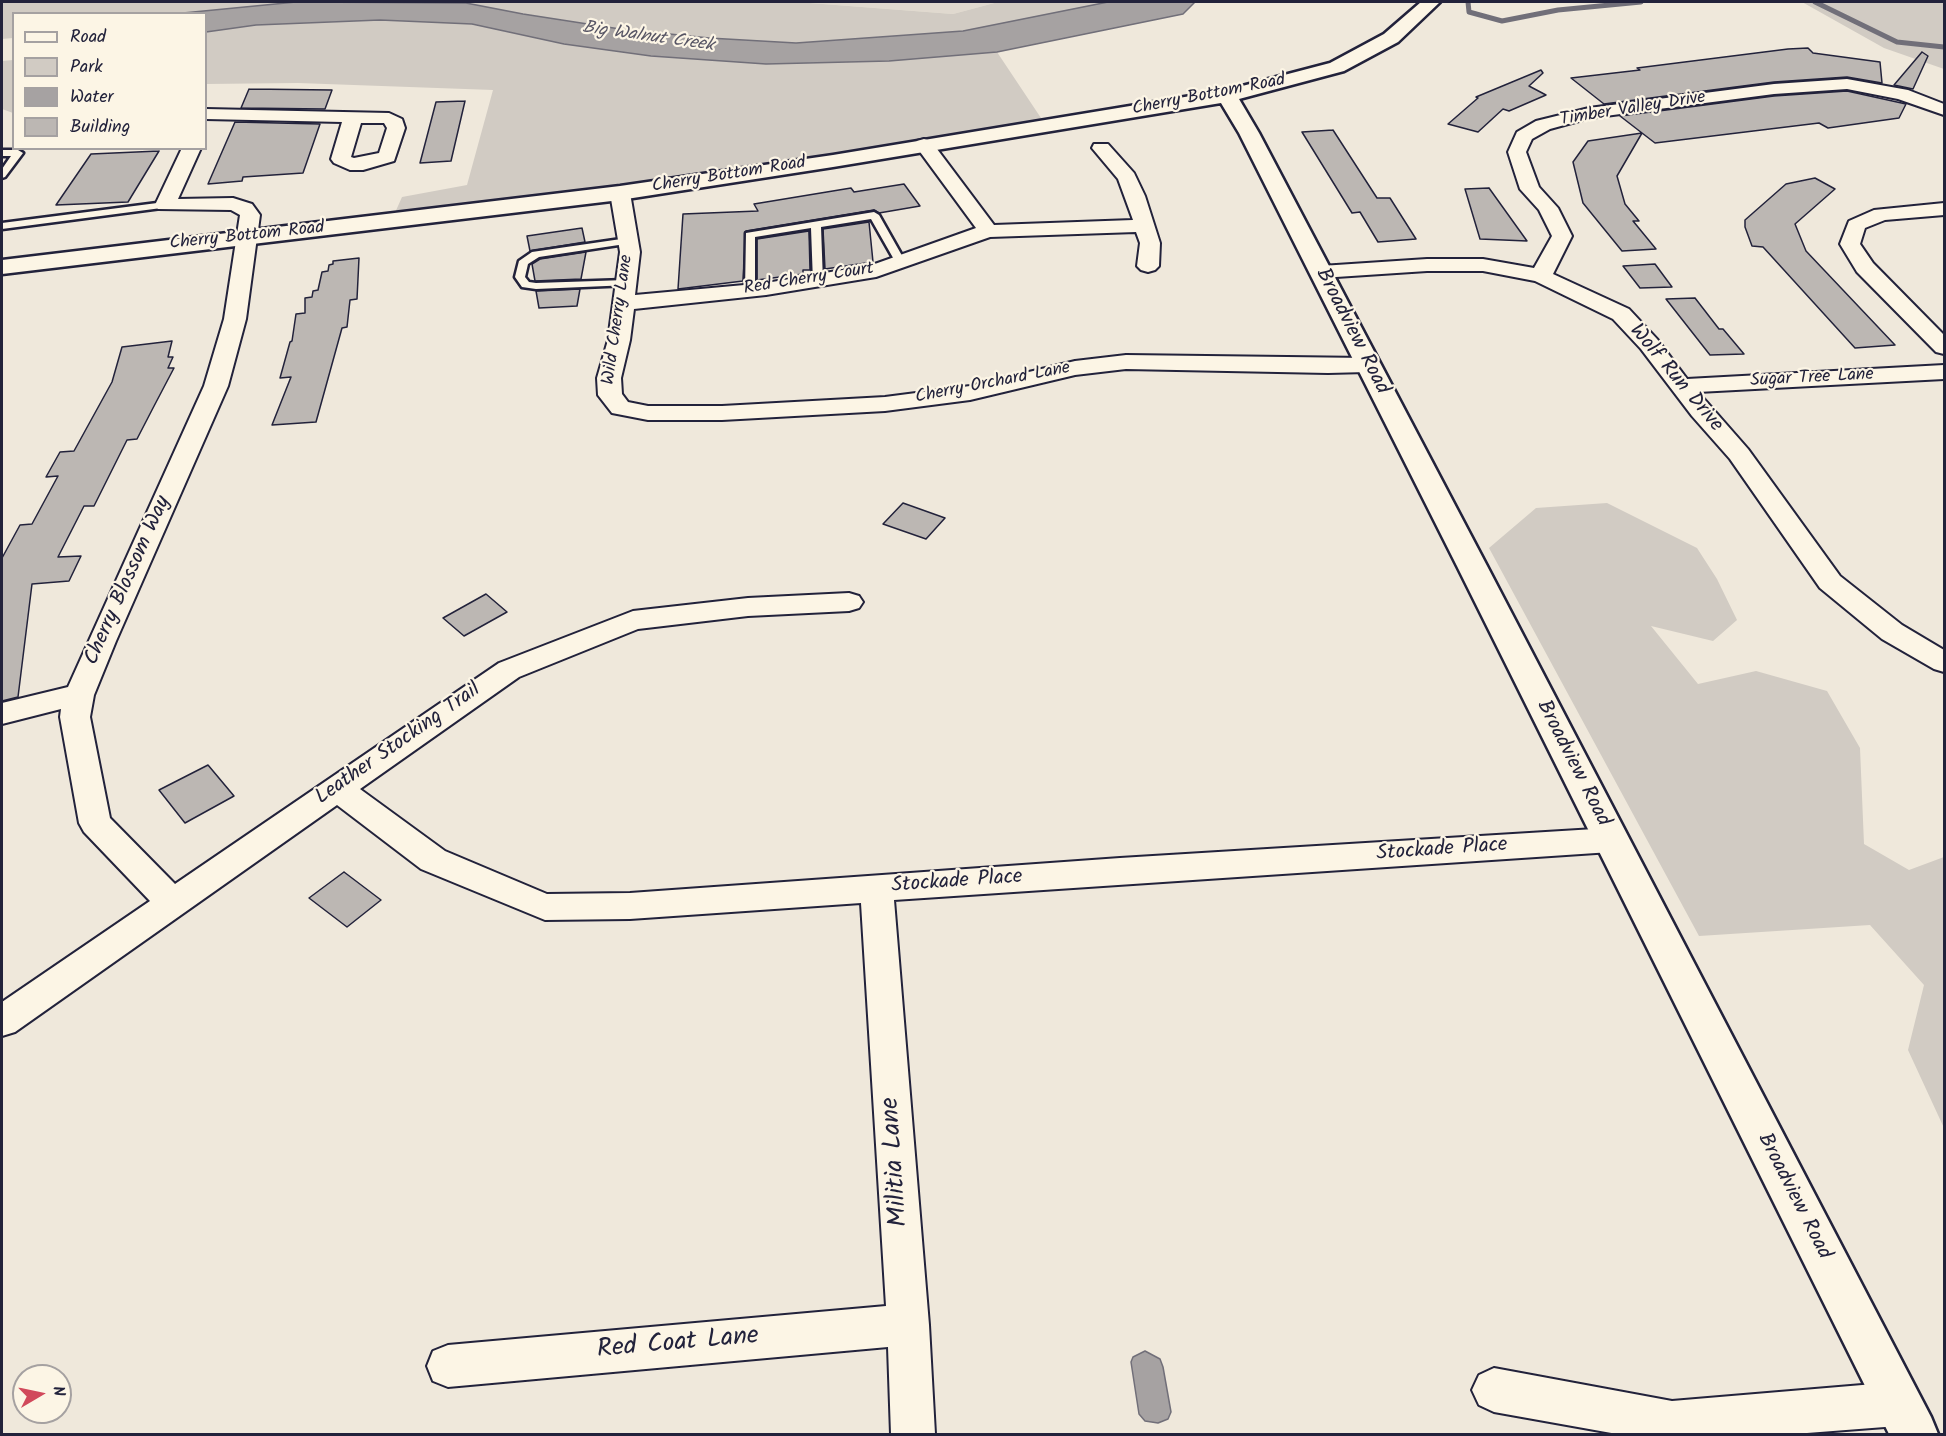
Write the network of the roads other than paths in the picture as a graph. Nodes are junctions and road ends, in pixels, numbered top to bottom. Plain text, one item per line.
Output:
1 (1431, 2) edge
2 (1227, 96) junction
3 (1944, 110) edge
4 (207, 116) edge
5 (353, 118) dead end
6 (924, 145) junction
7 (1101, 148) dead end
8 (191, 150) edge
9 (2, 153) edge
10 (2, 175) edge
11 (620, 193) junction
12 (165, 205) junction
13 (1944, 209) edge
14 (816, 224) junction
15 (2, 226) edge
16 (1144, 226) junction
17 (988, 231) junction
18 (247, 238) junction
19 (628, 241) junction
20 (900, 261) junction
21 (1148, 266) dead end
22 (2, 267) edge
23 (1321, 272) junction
24 (1541, 276) junction
25 (818, 282) junction
26 (750, 291) junction
27 (625, 293) junction
28 (1944, 347) edge
29 (1367, 365) junction
30 (1944, 372) edge
31 (1680, 386) junction
32 (620, 408) joint
33 (849, 602) dead end
34 (1944, 662) edge
35 (79, 695) junction
36 (2, 713) edge
37 (336, 788) junction
38 (1611, 840) junction
39 (877, 890) junction
40 (172, 902) junction
41 (2, 1021) edge
42 (908, 1325) junction
43 (448, 1366) dead end
44 (1494, 1390) dead end
45 (1906, 1419) edge
46 (913, 1434) edge

1 - 2 main road, Cherry Bottom Road
2 - 6 main road, Cherry Bottom Road
2 - 23 main road, Broadview Road
3 - 24 street, Timber Valley Drive
4 - 5 street
6 - 11 main road, Cherry Bottom Road
6 - 17 street
7 - 16 street
8 - 12 street
9 - 10 lane
11 - 18 main road, Cherry Bottom Road
11 - 19 street, Wild Cherry Lane
12 - 15 lane
12 - 18 street, Cherry Blossom Way
13 - 28 street
14 - 20 lane
14 - 25 lane
14 - 26 lane
16 - 17 street, Red Cherry Court
16 - 21 street
17 - 20 street, Red Cherry Court
18 - 22 main road, Cherry Bottom Road
18 - 35 street, Cherry Blossom Way
19 - 27 street, Wild Cherry Lane
19 - 27 lane
20 - 25 street, Red Cherry Court
23 - 24 street, Wolf Run Drive
23 - 29 main road, Broadview Road
24 - 31 street, Wolf Run Drive
25 - 26 street, Red Cherry Court
26 - 27 street, Red Cherry Court
27 - 32 street, Wild Cherry Lane
29 - 32 street, Cherry Orchard Lane
29 - 38 main road, Broadview Road
30 - 31 street, Sugar Tree Lane
31 - 34 street, Wolf Run Drive
33 - 37 street, Leather Stocking Trail
35 - 36 street
35 - 40 street, Cherry Blossom Way
37 - 39 street, Stockade Place
37 - 40 street, Leather Stocking Trail
38 - 39 street, Stockade Place
38 - 45 main road, Broadview Road
39 - 42 street, Militia Lane
40 - 41 street, Leather Stocking Trail
42 - 43 street, Red Coat Lane
42 - 46 street, Militia Lane
44 - 45 street

